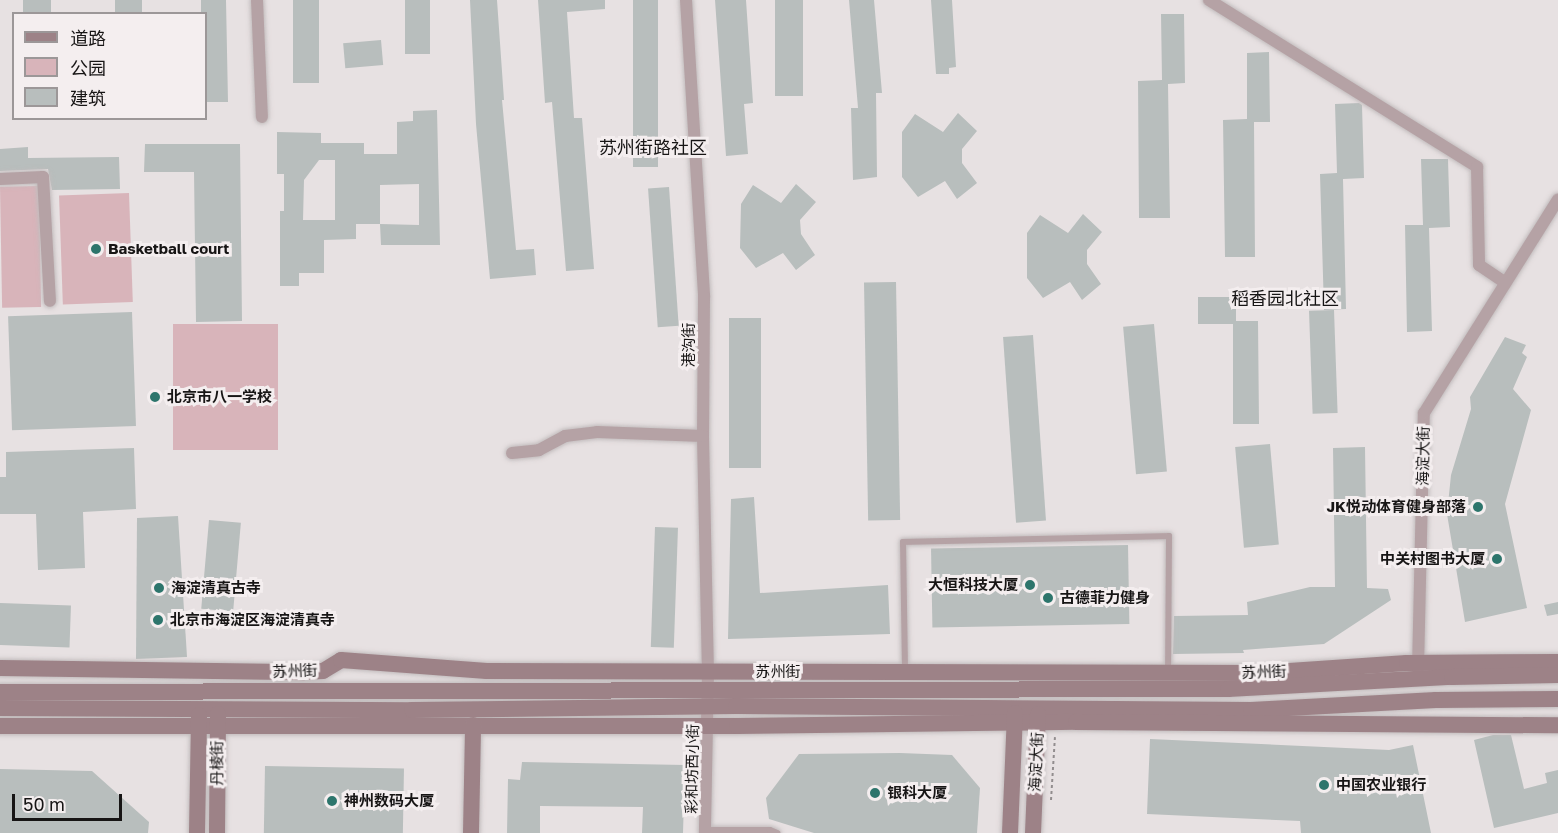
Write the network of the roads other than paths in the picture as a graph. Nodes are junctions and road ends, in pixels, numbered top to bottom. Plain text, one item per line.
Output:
1 (257, 0) edge
2 (686, 0) edge
3 (1209, 0) edge
4 (262, 117) dead end
5 (0, 179) edge
6 (1558, 199) edge
7 (1504, 282) junction
8 (50, 301) dead end
9 (703, 436) junction
10 (512, 453) dead end
11 (1558, 662) edge
12 (0, 668) edge
13 (708, 671) junction
14 (1418, 671) junction
15 (904, 672) junction
16 (1558, 675) edge
17 (1168, 681) junction
18 (1039, 690) junction
19 (905, 691) junction
20 (1016, 691) junction
21 (0, 692) edge
22 (708, 698) junction
23 (1558, 699) edge
24 (199, 700) junction
25 (0, 708) edge
26 (218, 709) junction
27 (1015, 716) junction
28 (1038, 716) junction
29 (199, 725) junction
30 (473, 725) junction
31 (708, 725) junction
32 (1558, 725) edge
33 (0, 726) edge
34 (705, 831) edge
35 (197, 833) edge
36 (217, 833) edge
37 (471, 833) edge
38 (777, 833) edge
39 (1010, 833) edge
40 (1032, 833) edge

1 - 4 street
2 - 9 street, 港沟街
3 - 7 street
5 - 8 street
6 - 7 street, 海淀大街
7 - 14 street, 海淀大街
9 - 10 street
9 - 13 street, 港沟街
11 - 14 main road, 苏州街
12 - 13 main road, 苏州街
13 - 15 main road, 苏州街
13 - 22 street, 港沟街
14 - 16 main road, 苏州街
14 - 17 main road, 苏州街
15 - 17 main road, 苏州街
15 - 17 lane
15 - 19 lane
17 - 18 main road, 苏州街
18 - 20 main road, 苏州街
18 - 28 main road, 海淀大街
19 - 20 main road, 苏州街
19 - 22 main road, 苏州街
20 - 27 main road, 海淀大街
21 - 24 main road, 苏州街
22 - 26 main road, 苏州街
22 - 27 main road, 苏州街
22 - 31 street, 彩和坊西小街
23 - 28 main road, 苏州街
24 - 25 main road, 苏州街
24 - 26 main road, 苏州街
24 - 29 main road, 丹棱街
26 - 29 main road, 苏州街
26 - 30 main road, 苏州街
26 - 36 main road, 丹棱街
27 - 28 main road, 苏州街
27 - 31 main road, 苏州街
27 - 39 main road, 海淀大街
28 - 32 main road, 苏州街
28 - 40 main road, 海淀大街
29 - 33 main road, 苏州街
29 - 35 main road, 丹棱街
30 - 31 main road, 苏州街
30 - 37 main road
31 - 34 street, 彩和坊西小街
34 - 38 lane

